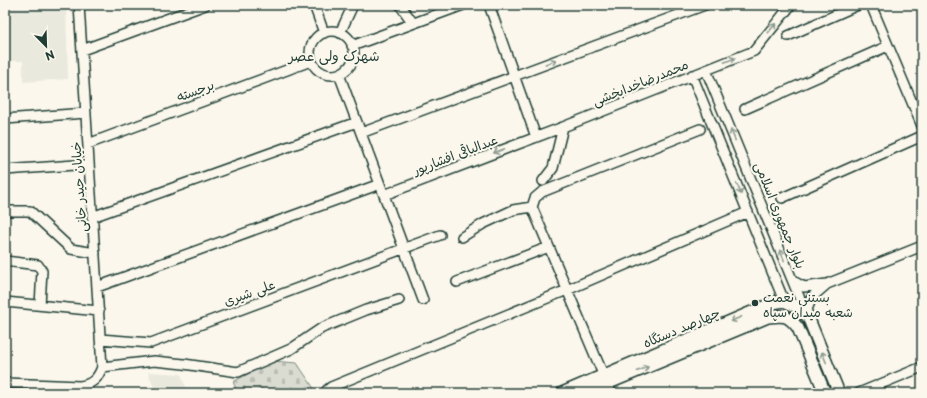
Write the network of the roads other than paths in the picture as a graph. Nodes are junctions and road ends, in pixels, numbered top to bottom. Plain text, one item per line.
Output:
1 (79, 5) edge
2 (205, 5) edge
3 (314, 5) edge
4 (352, 5) edge
5 (400, 5) edge
6 (463, 5) edge
7 (489, 5) edge
8 (705, 5) edge
9 (791, 5) edge
10 (858, 5) edge
11 (871, 5) edge
12 (413, 23) junction
13 (324, 33) junction
14 (340, 33) junction
15 (788, 36) dead end
16 (352, 46) junction
17 (888, 46) junction
18 (82, 50) junction
19 (311, 61) junction
20 (706, 70) junction
21 (339, 74) junction
22 (692, 75) junction
23 (514, 76) junction
24 (745, 109) dead end
25 (86, 113) junction
26 (5, 119) edge
27 (357, 122) junction
28 (922, 126) edge
29 (563, 127) junction
30 (700, 129) dead end
31 (361, 133) junction
32 (536, 136) junction
33 (922, 136) edge
34 (88, 144) junction
35 (89, 164) junction
36 (5, 170) edge
37 (543, 181) dead end
38 (380, 184) junction
39 (384, 195) junction
40 (782, 198) dead end
41 (532, 207) junction
42 (5, 211) edge
43 (748, 212) junction
44 (92, 216) junction
45 (440, 234) dead end
46 (462, 237) dead end
47 (922, 246) edge
48 (549, 247) junction
49 (404, 249) junction
50 (95, 253) junction
51 (5, 261) edge
52 (793, 281) junction
53 (457, 282) dead end
54 (827, 284) junction
55 (97, 287) junction
56 (567, 290) junction
57 (399, 300) dead end
58 (423, 300) dead end
59 (784, 301) junction
60 (5, 302) edge
61 (40, 305) junction
62 (98, 311) junction
63 (807, 315) junction
64 (100, 339) junction
65 (102, 367) junction
66 (922, 367) edge
67 (5, 383) edge
68 (607, 384) edge
69 (327, 393) edge
70 (562, 393) edge
71 (585, 393) edge
72 (825, 393) edge
73 (839, 393) edge
74 (859, 393) edge

1 - 18 street, خیابان حیدر خانی
2 - 18 street
3 - 13 street
4 - 14 street
5 - 12 street
6 - 12 street
7 - 23 street
23 -> 8 street
20 -> 9 street, محمدرضاخدابخشی
10 - 15 street
11 - 17 street
12 - 16 street
13 - 14 street
13 - 19 street
14 - 16 street
16 - 21 street
17 - 24 street
17 - 28 street
18 - 25 street, خیابان حیدر خانی
19 - 21 street
19 - 34 street, برجسته
20 - 22 street, محمدرضاخدابخشی
52 -> 20 street, بلوار جمهوری اسلامی
21 - 27 street
22 - 29 street, محمدرضاخدابخشی
22 -> 43 street
23 - 31 street
23 - 32 street
25 - 26 street
25 - 34 street, خیابان حیدر خانی
27 - 31 street
27 - 44 street
29 - 32 street, محمدرضاخدابخشی
29 - 37 street
30 - 41 street
31 - 38 street
32 -> 39 street, عبدالباقی افشارپور
33 - 40 street
34 - 35 street, خیابان حیدر خانی
35 - 36 street
35 - 44 street, خیابان حیدر خانی
38 - 39 street
38 - 55 street
39 - 49 street
41 - 46 street
41 - 48 street
42 - 50 street
43 - 56 street
43 - 59 street
44 - 50 street, خیابان حیدر خانی
45 - 49 street, علی شیری
47 - 54 street
48 - 53 street
48 - 56 street
49 - 58 street
49 - 64 street, علی شیری
50 - 55 street, خیابان حیدر خانی
51 - 61 street
52 - 54 street
52 - 63 street, بلوار جمهوری اسلامی
54 - 63 street
55 - 62 street, خیابان حیدر خانی
56 - 68 street
56 - 69 street
57 - 65 street
59 - 63 main road
59 -> 68 main road, چهارصد دستگاه
60 - 61 street
61 - 62 street
62 - 64 street, خیابان حیدر خانی
73 -> 63 main road, بلوار جمهوری اسلامی
64 - 65 street, خیابان حیدر خانی
65 - 67 street
66 - 74 street
68 - 70 main road, چهارصد دستگاه
68 - 71 main road, چهارصد دستگاه
68 -> 72 main road, چهارصد دستگاه

